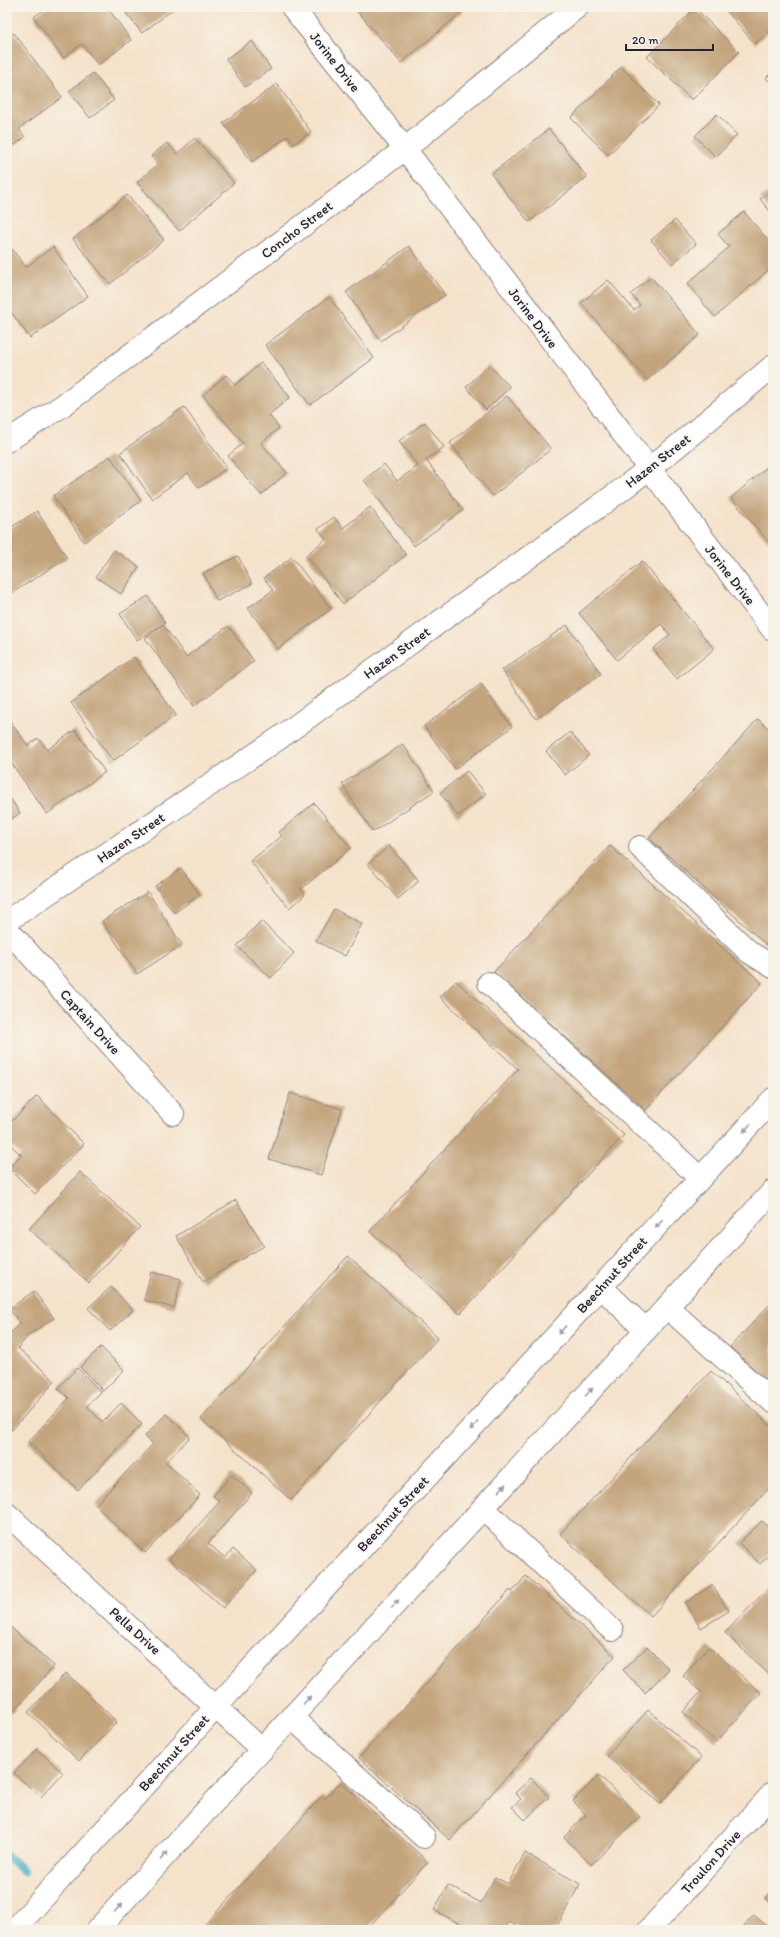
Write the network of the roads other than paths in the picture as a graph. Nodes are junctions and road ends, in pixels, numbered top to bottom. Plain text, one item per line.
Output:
1 (292, 7) edge
2 (577, 7) edge
3 (405, 149) junction
4 (773, 366) edge
5 (7, 441) edge
6 (648, 469) junction
7 (773, 630) edge
8 (640, 847) dead end
9 (7, 921) edge
10 (7, 929) edge
11 (773, 968) edge
12 (489, 983) dead end
13 (773, 1099) edge
14 (173, 1114) dead end
15 (700, 1178) junction
16 (773, 1190) edge
17 (601, 1287) junction
18 (667, 1307) junction
19 (646, 1330) junction
20 (773, 1402) edge
21 (483, 1508) junction
22 (7, 1514) edge
23 (612, 1630) dead end
24 (217, 1706) junction
25 (292, 1718) junction
26 (262, 1750) junction
27 (773, 1793) edge
28 (424, 1837) dead end
29 (14, 1930) edge
30 (97, 1930) edge
31 (649, 1930) edge

1 - 3 street, Jorine Drive
2 - 3 street, Concho Street
3 - 5 street, Concho Street
3 - 6 street, Jorine Drive
4 - 6 street, Hazen Street
6 - 7 street, Jorine Drive
6 - 9 street, Hazen Street
8 - 11 street
10 - 14 street, Captain Drive
12 - 15 street
13 -> 15 street, Beechnut Street
15 -> 17 street, Beechnut Street
16 - 18 street
17 - 19 street
17 -> 24 street, Beechnut Street
18 - 19 street
18 - 20 street
21 -> 19 street
21 - 23 street
25 -> 21 street
22 - 24 street, Pella Drive
24 - 26 street, Pella Drive
24 - 29 street, Beechnut Street
25 - 26 street
25 - 28 street
30 -> 26 street
27 - 31 street, Troulon Drive

